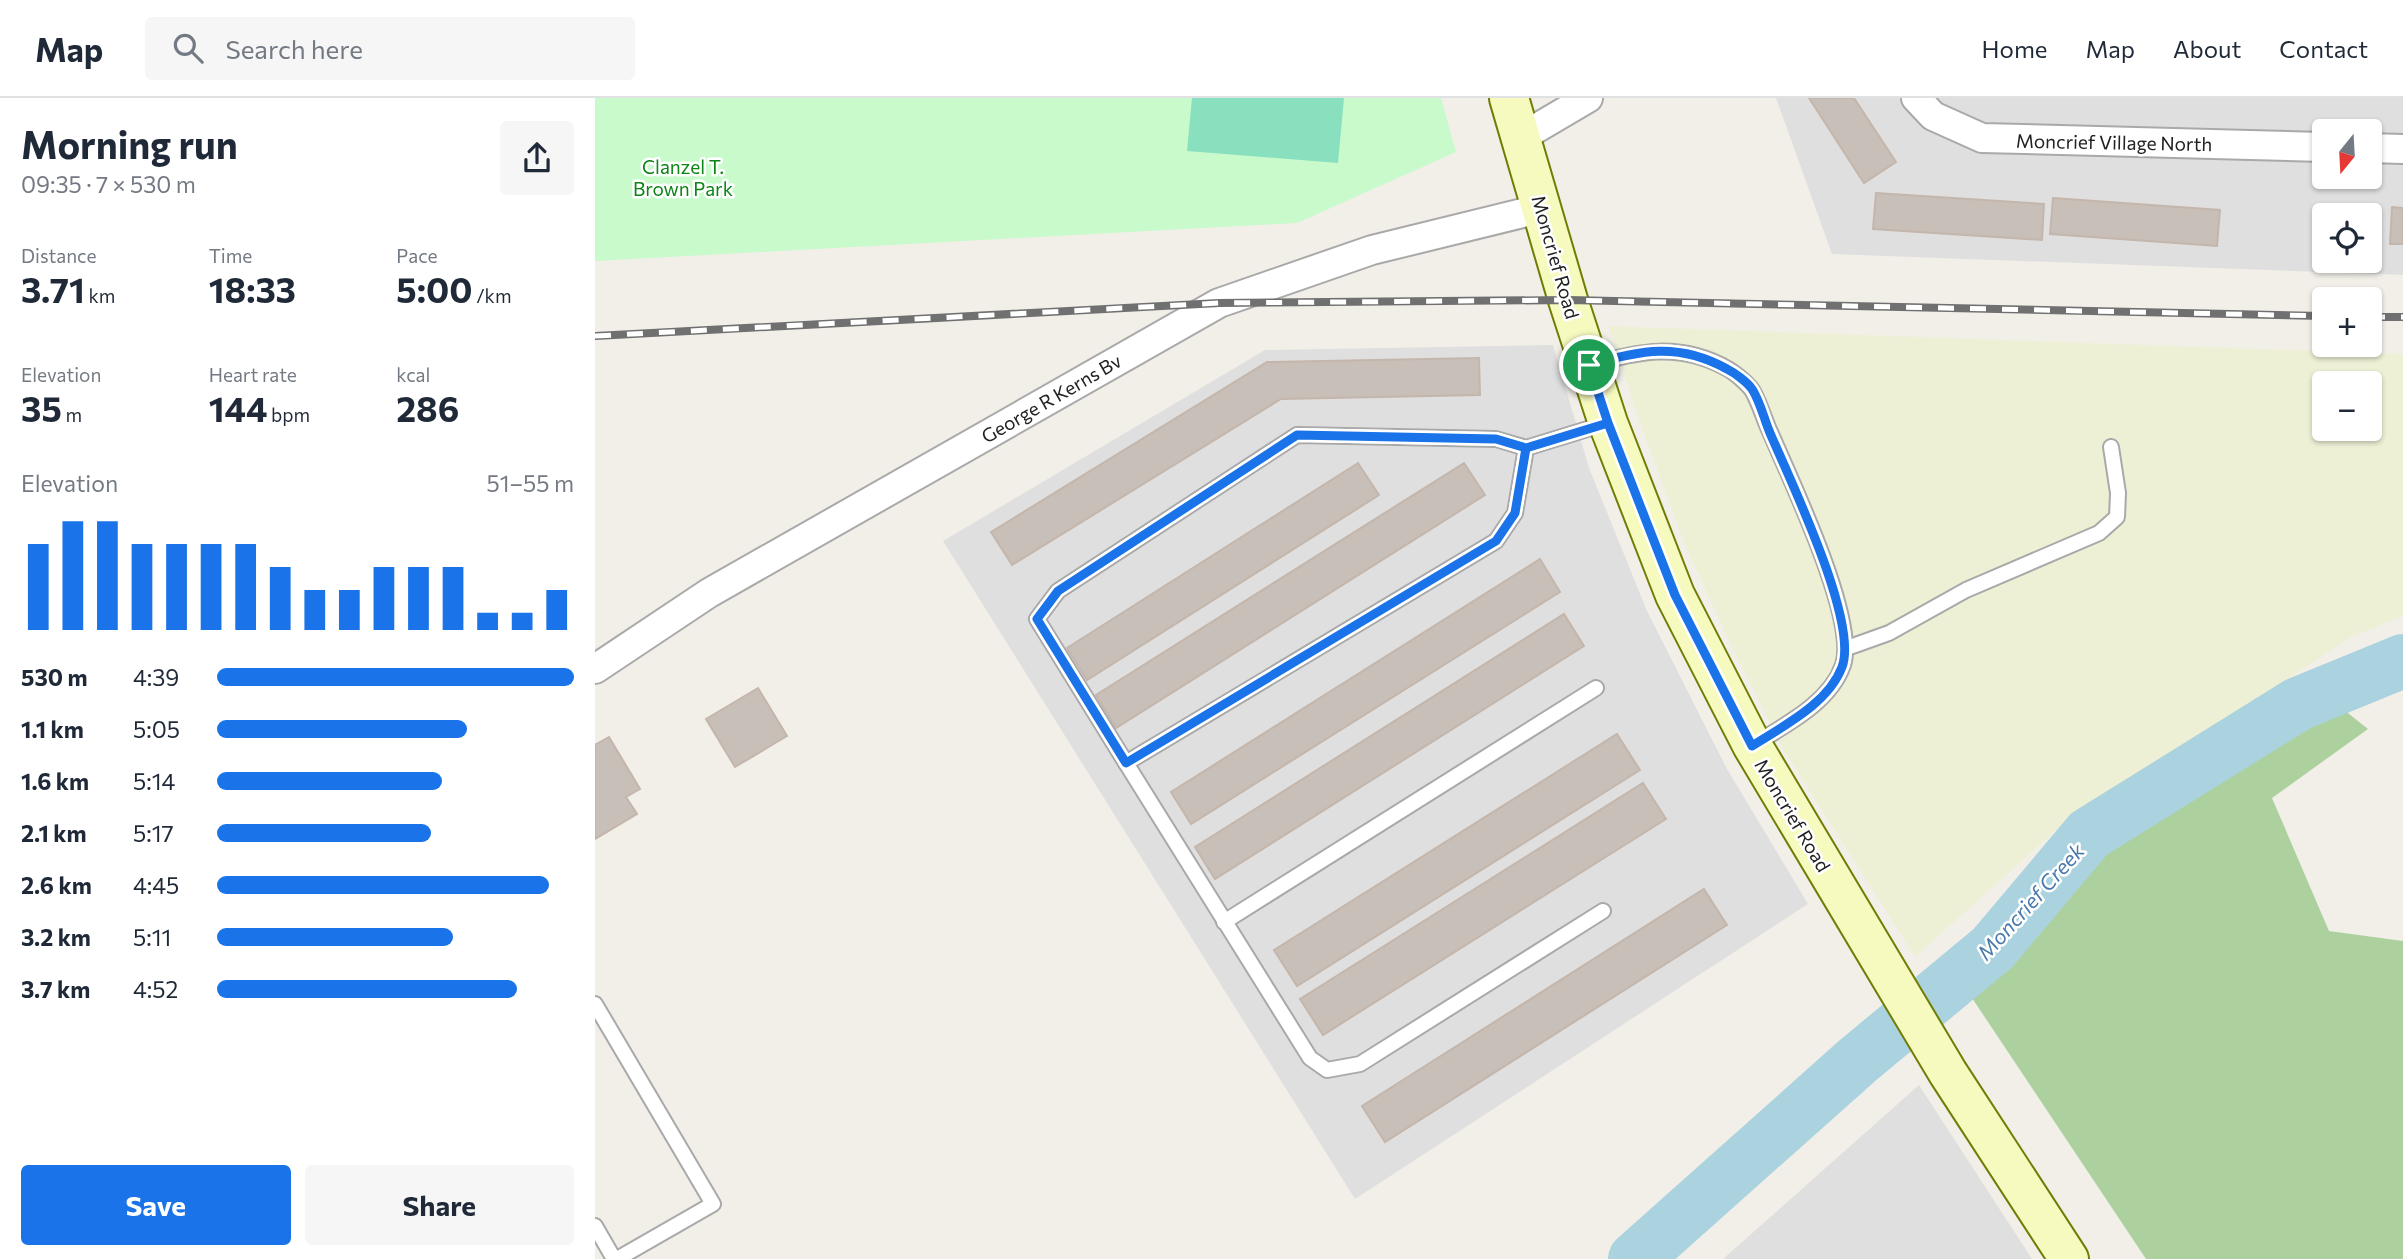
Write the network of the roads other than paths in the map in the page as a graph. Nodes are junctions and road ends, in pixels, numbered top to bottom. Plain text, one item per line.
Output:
1 (1509, 98) edge
2 (1588, 98) edge
3 (1916, 98) edge
4 (1520, 138) junction
5 (2312, 147) edge
6 (2382, 148) edge
7 (2403, 149) edge
8 (1543, 208) junction
9 (1589, 365) junction
10 (1608, 423) junction
11 (2111, 447) dead end
12 (1526, 448) junction
13 (1847, 648) junction
14 (595, 669) edge
15 (1596, 688) dead end
16 (1752, 746) junction
17 (1126, 763) junction
18 (1603, 911) dead end
19 (1224, 922) junction
20 (595, 1004) edge
21 (595, 1226) edge
22 (615, 1259) edge
23 (2069, 1259) edge

1 - 4 main road, Moncrief Road
2 - 4 street
3 - 5 street, Moncrief Village North
4 - 8 main road, Moncrief Road
6 - 7 street
8 - 9 main road, Moncrief Road
8 - 14 street, George R Kerns Bv
9 - 10 main road, Moncrief Road
9 - 13 lane
10 - 12 lane
10 - 16 main road, Moncrief Road
11 - 13 lane
12 - 17 lane
12 - 17 lane
13 - 16 lane
15 - 19 lane
16 - 23 main road, Moncrief Road
17 - 19 lane
18 - 19 lane
20 - 22 lane
21 - 22 lane

